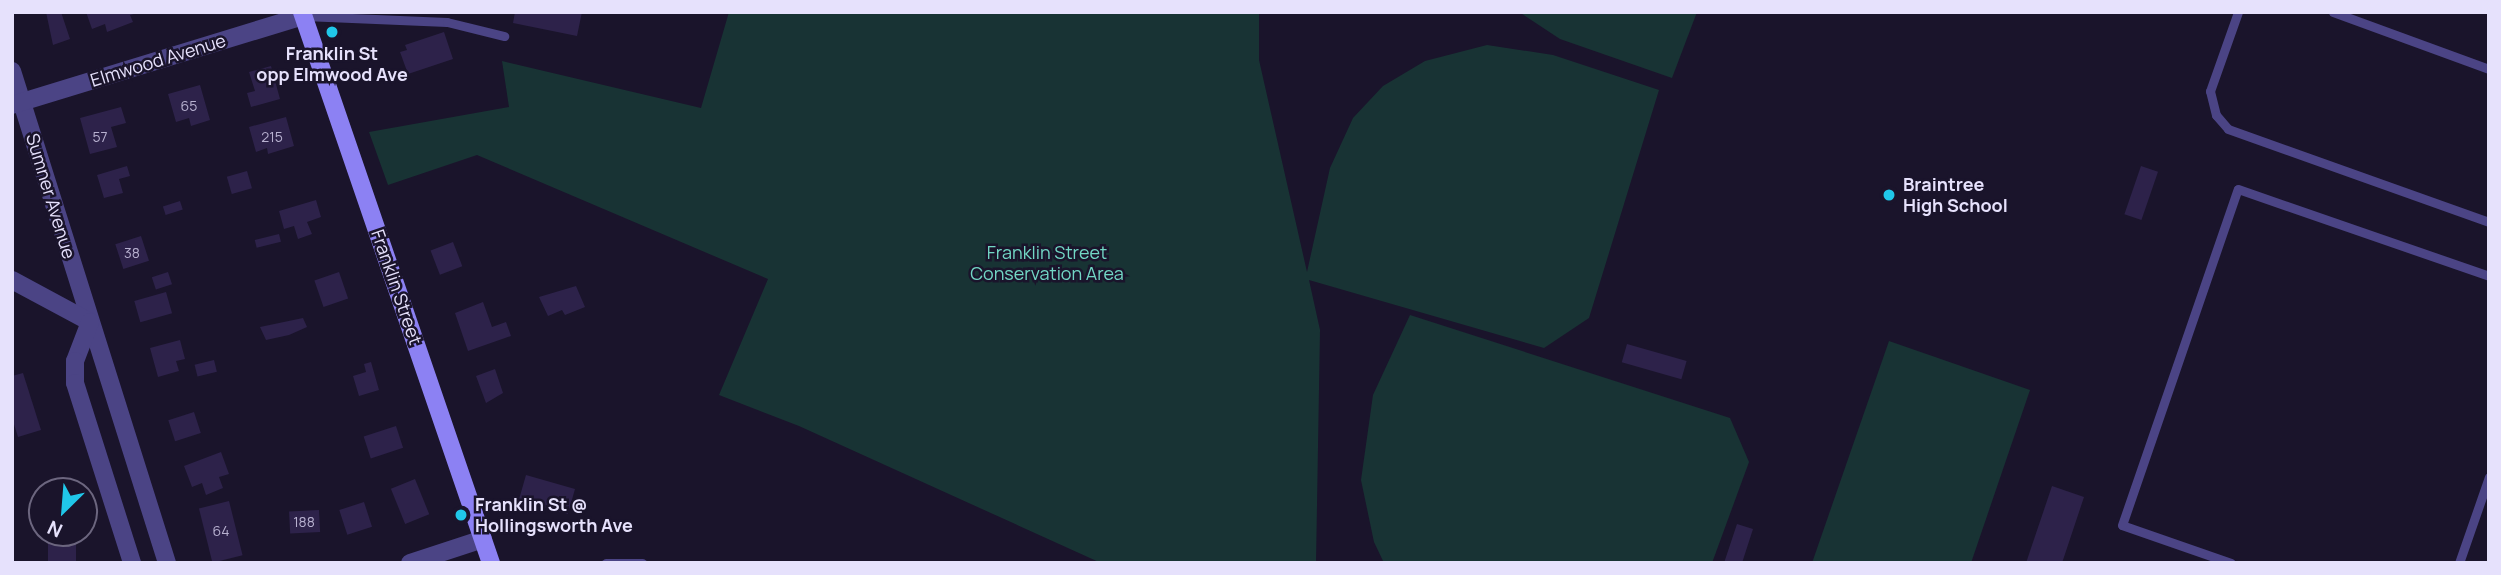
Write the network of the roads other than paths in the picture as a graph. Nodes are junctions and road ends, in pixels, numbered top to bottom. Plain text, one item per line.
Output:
1 (2238, 12) edge
2 (2333, 12) edge
3 (303, 14) edge
4 (504, 36) dead end
5 (2489, 69) edge
6 (12, 71) edge
7 (17, 103) edge
8 (2489, 222) edge
9 (2489, 276) edge
10 (12, 280) edge
11 (90, 322) junction
12 (2488, 484) edge
13 (483, 539) junction
14 (132, 563) edge
15 (167, 563) edge
16 (410, 563) edge
17 (491, 563) edge
18 (606, 563) edge
19 (642, 563) edge
20 (2231, 563) edge
21 (2459, 563) edge

1 - 8 lane
2 - 5 lane
3 - 4 lane
3 - 7 street, Elmwood Avenue
3 - 13 main road, Franklin Street
6 - 7 street, Sumner Avenue
7 - 11 street, Sumner Avenue
9 - 20 lane
10 - 11 street
11 - 14 street
11 - 15 street, Sumner Avenue
12 - 21 lane
13 - 16 street
13 - 17 main road, Franklin Street
18 - 19 lane

